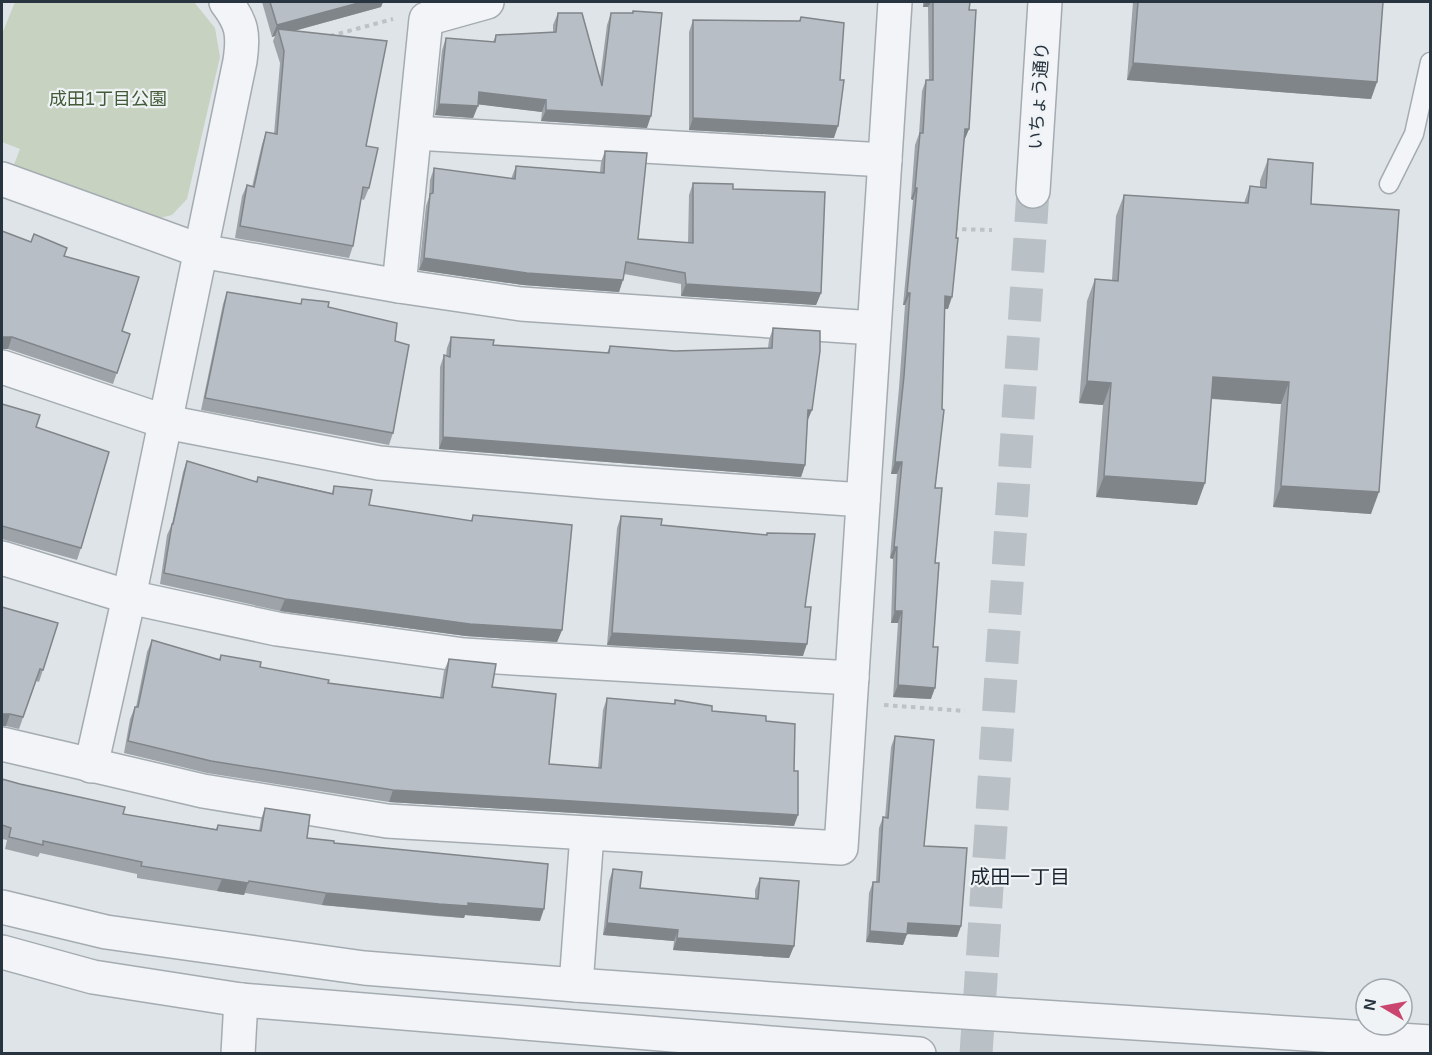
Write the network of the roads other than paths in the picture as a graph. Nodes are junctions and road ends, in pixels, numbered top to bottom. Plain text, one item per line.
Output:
1 (226, 2) edge
2 (487, 2) edge
3 (895, 2) edge
4 (1045, 2) edge
5 (1431, 62) edge
6 (415, 133) junction
7 (885, 160) junction
8 (2, 179) edge
9 (1389, 184) dead end
10 (1033, 191) tunnel mouth
11 (201, 251) junction
12 (399, 286) junction
13 (874, 328) junction
14 (2, 367) edge
15 (166, 422) junction
16 (863, 500) junction
17 (2, 558) edge
18 (129, 597) junction
19 (851, 690) junction
20 (2, 744) edge
21 (91, 766) junction
22 (587, 834) junction
23 (2, 907) edge
24 (2, 951) edge
25 (576, 986) junction
26 (241, 1000) junction
27 (1431, 1042) edge
28 (238, 1053) edge
29 (919, 1053) edge

1 - 11 street
2 - 6 street
3 - 7 street
4 - 10 street, いちょう通り
5 - 9 lane
6 - 7 street
6 - 12 street
7 - 13 street
8 - 11 street
11 - 12 street
11 - 15 street
12 - 13 street
13 - 16 street
14 - 15 street
15 - 16 street
15 - 18 street
16 - 19 street
17 - 18 street
18 - 19 street
18 - 21 street
19 - 22 street
20 - 21 street
21 - 22 street
22 - 25 street
23 - 25 street
24 - 26 street
25 - 27 street
26 - 28 street
26 - 29 street

